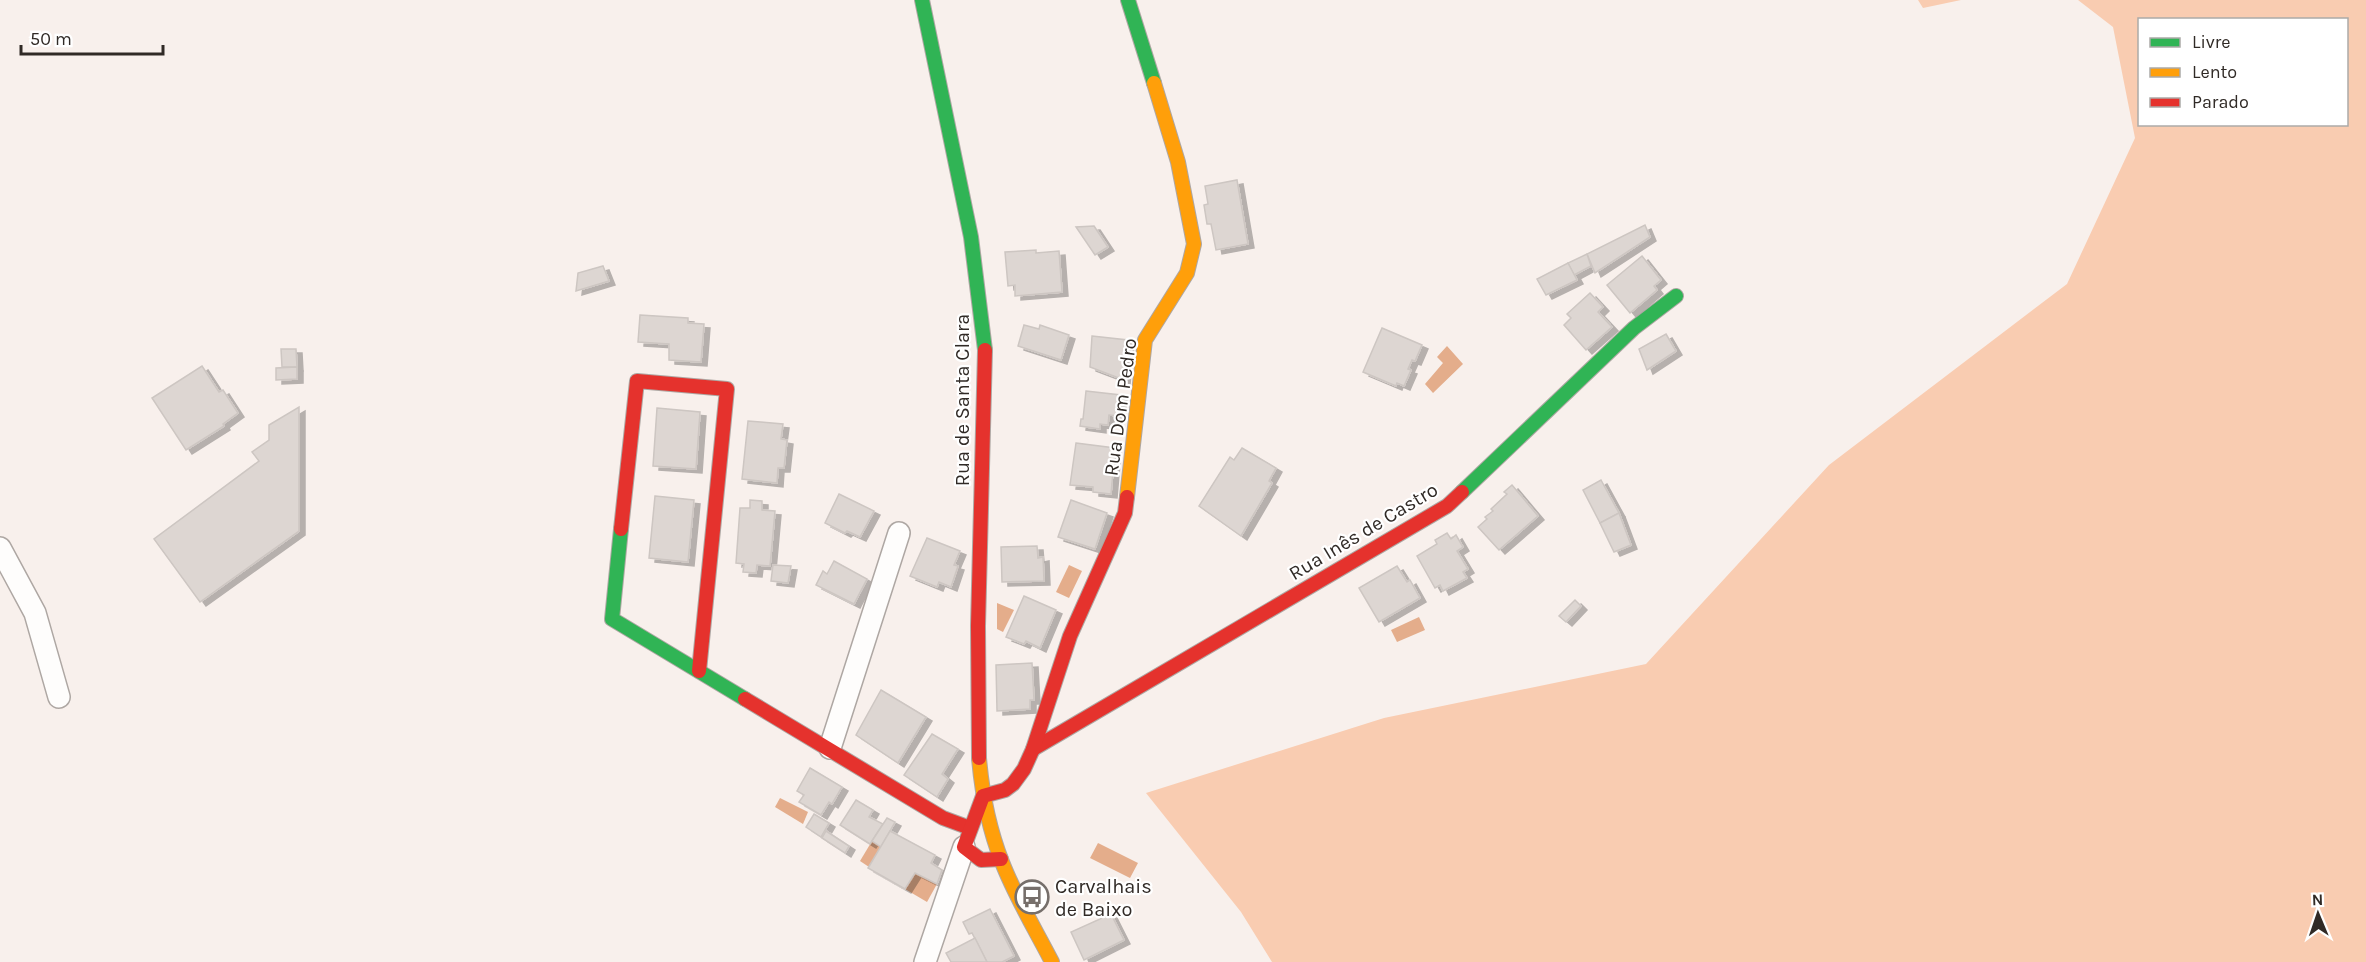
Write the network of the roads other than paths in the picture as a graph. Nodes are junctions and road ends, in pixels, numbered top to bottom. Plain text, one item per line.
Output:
1 (922, 0) edge
2 (1128, 0) edge
3 (1676, 296) dead end
4 (899, 533) dead end
5 (0, 548) edge
6 (699, 671) junction
7 (59, 697) dead end
8 (830, 748) junction
9 (1033, 749) junction
10 (984, 801) junction
11 (967, 837) junction
12 (1001, 859) junction
13 (925, 962) edge
14 (1052, 962) edge

1 - 10 street, Rua de Santa Clara
2 - 9 street, Rua Dom Pedro
3 - 9 street, Rua Inês de Castro
4 - 8 street
5 - 7 street
6 - 6 street
6 - 8 street
8 - 11 street
9 - 10 street, Rua Dom Pedro
10 - 11 street
10 - 12 street, Rua de Santa Clara
11 - 12 street
11 - 13 street
12 - 14 street, Rua de Santa Clara

